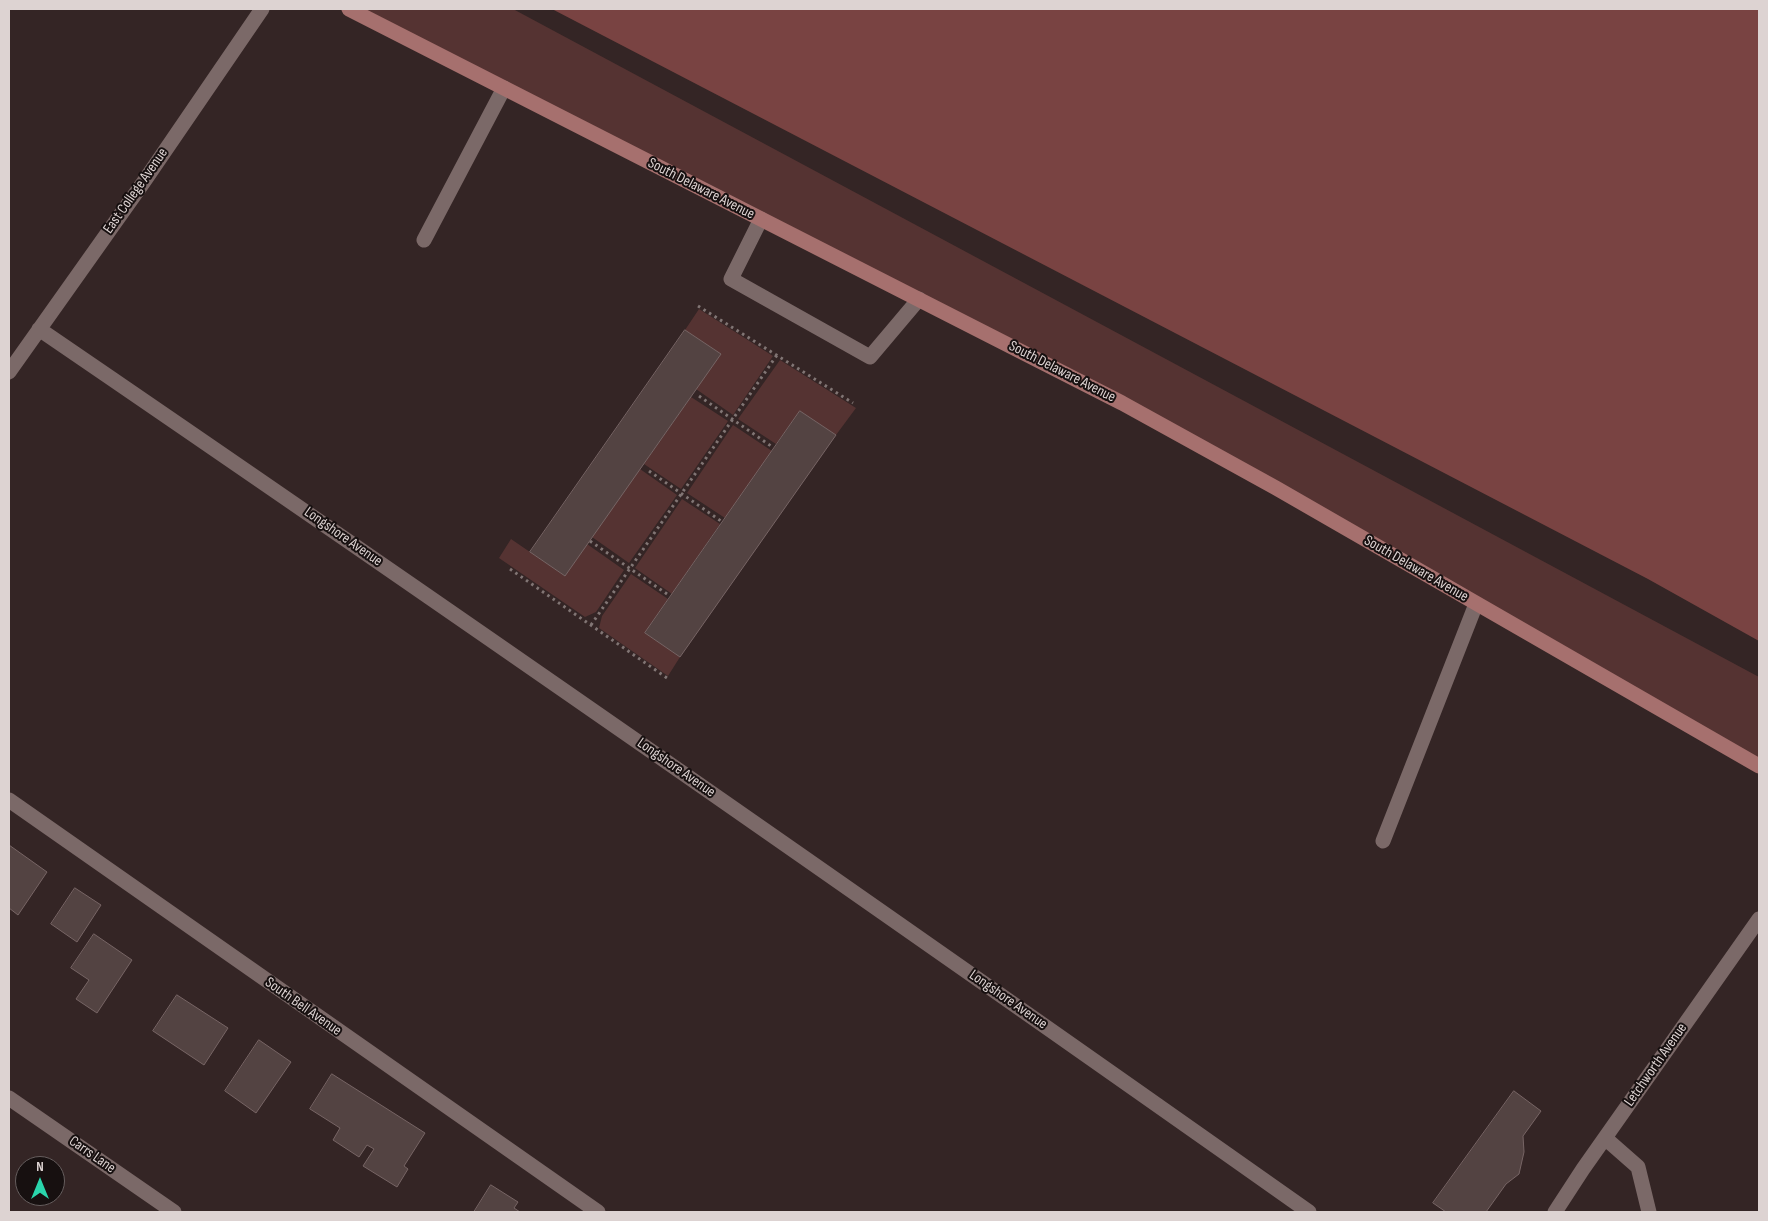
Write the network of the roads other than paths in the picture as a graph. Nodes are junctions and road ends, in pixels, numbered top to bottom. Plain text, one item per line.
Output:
1 (262, 9) edge
2 (348, 9) edge
3 (504, 88) junction
4 (761, 219) junction
5 (424, 240) dead end
6 (919, 299) junction
7 (39, 328) junction
8 (9, 372) edge
9 (1476, 604) junction
10 (1759, 766) edge
11 (9, 800) edge
12 (1383, 841) dead end
13 (1759, 919) edge
14 (9, 1098) edge
15 (1605, 1138) junction
16 (174, 1212) edge
17 (598, 1212) edge
18 (1309, 1212) edge
19 (1555, 1212) edge
20 (1649, 1212) edge

1 - 7 street, East College Avenue
2 - 3 main road, South Delaware Avenue
3 - 4 main road, South Delaware Avenue
3 - 5 street
4 - 6 main road, South Delaware Avenue
4 - 6 street
6 - 9 main road, South Delaware Avenue
7 - 8 street, East College Avenue
7 - 18 street, Longshore Avenue
9 - 10 main road, South Delaware Avenue
9 - 12 street
11 - 17 street, South Bell Avenue
13 - 15 street, Letchworth Avenue
14 - 16 street, Carrs Lane
15 - 19 street, Letchworth Avenue
15 - 20 street

